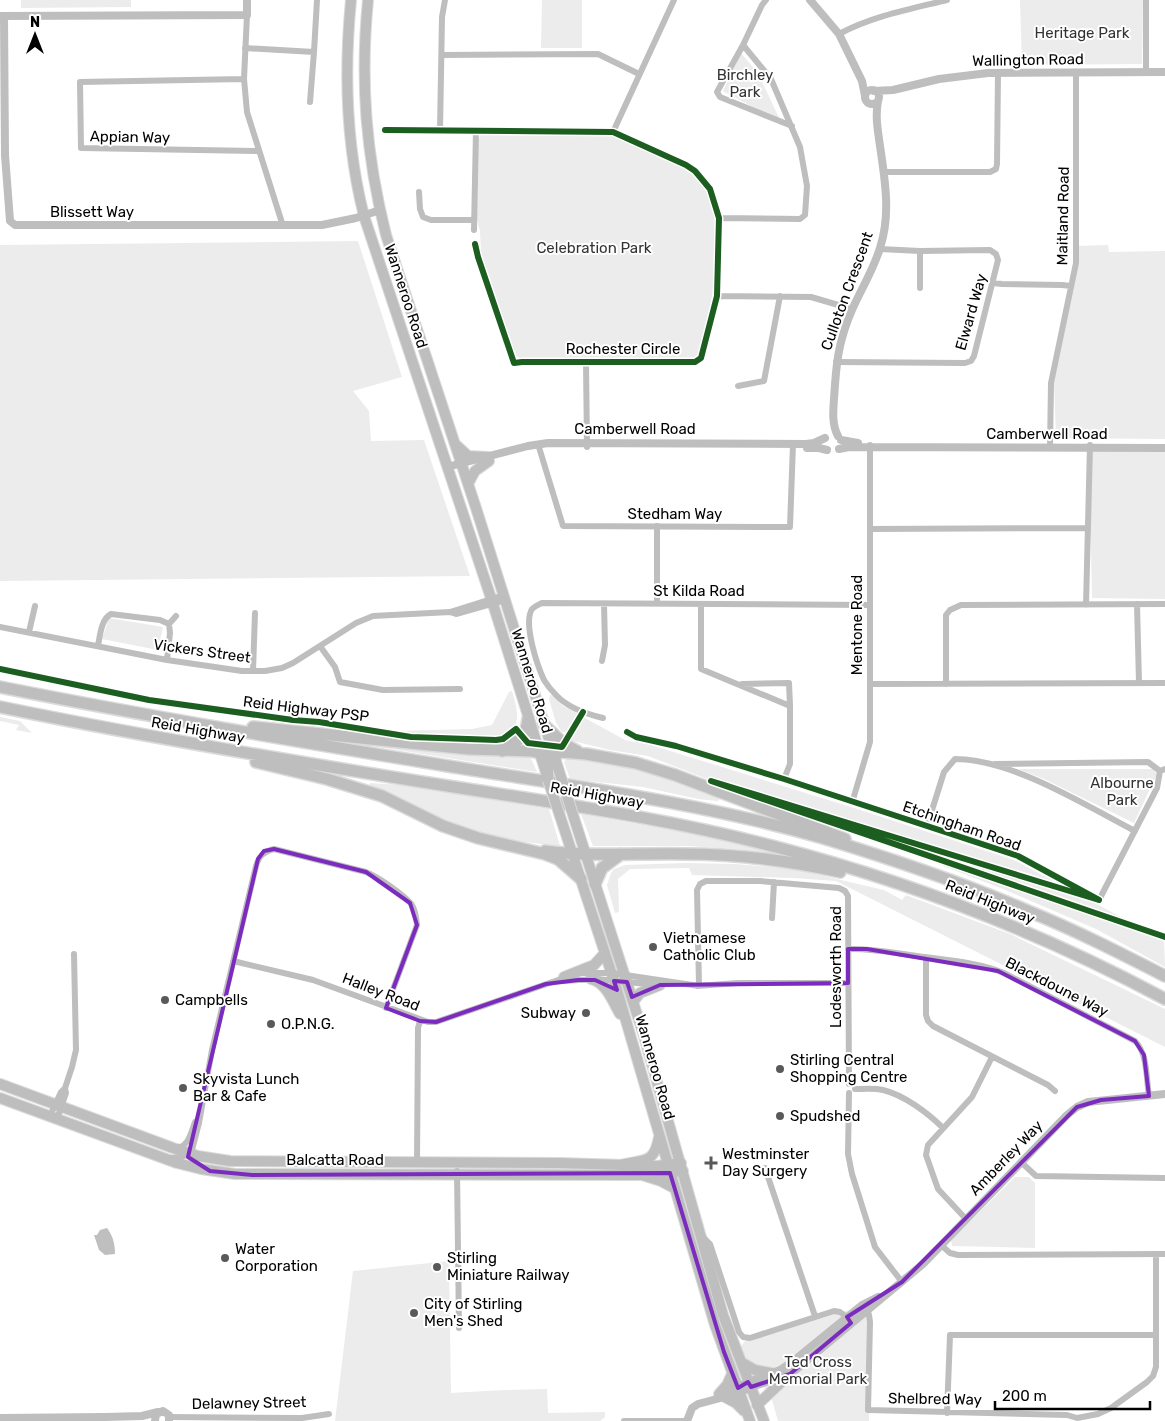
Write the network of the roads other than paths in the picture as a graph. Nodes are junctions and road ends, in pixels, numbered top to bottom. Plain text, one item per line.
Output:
1 (247, 0) edge
2 (317, 0) edge
3 (351, 0) edge
4 (368, 0) edge
5 (445, 0) edge
6 (673, 0) edge
7 (766, 0) edge
8 (810, 0) edge
9 (947, 0) edge
10 (1146, 0) edge
11 (2, 16) edge
12 (246, 16) junction
13 (839, 34) junction
14 (743, 45) junction
15 (245, 48) junction
16 (314, 52) junction
17 (442, 55) junction
18 (1076, 72) junction
19 (1165, 72) edge
20 (998, 73) junction
21 (1146, 73) junction
22 (639, 74) junction
23 (2, 80) edge
24 (244, 80) junction
25 (862, 81) junction
26 (873, 90) junction
27 (893, 90) junction
28 (865, 96) junction
29 (879, 100) junction
30 (310, 102) dead end
31 (869, 104) junction
32 (876, 114) junction
33 (792, 126) junction
34 (385, 130) dead end
35 (440, 130) junction
36 (476, 130) junction
37 (613, 132) junction
38 (259, 151) junction
39 (3, 155) edge
40 (884, 172) junction
41 (419, 192) dead end
42 (380, 210) junction
43 (364, 216) junction
44 (719, 218) junction
45 (474, 220) junction
46 (283, 226) junction
47 (474, 230) dead end
48 (475, 244) dead end
49 (880, 249) junction
50 (920, 251) junction
51 (993, 282) junction
52 (1071, 286) junction
53 (920, 288) dead end
54 (717, 296) junction
55 (780, 296) junction
56 (852, 309) junction
57 (586, 362) junction
58 (836, 362) junction
59 (738, 386) dead end
60 (833, 419) junction
61 (826, 437) junction
62 (840, 438) junction
63 (454, 444) junction
64 (587, 445) junction
65 (539, 446) junction
66 (793, 446) junction
67 (870, 446) junction
68 (1050, 446) junction
69 (1090, 446) junction
70 (1165, 446) edge
71 (839, 449) junction
72 (827, 450) junction
73 (488, 459) junction
74 (462, 466) junction
75 (448, 470) junction
76 (468, 484) junction
77 (657, 526) junction
78 (1088, 528) junction
79 (870, 529) junction
80 (504, 598) junction
81 (492, 602) junction
82 (657, 603) junction
83 (604, 604) junction
84 (701, 604) junction
85 (1137, 604) junction
86 (1165, 604) edge
87 (870, 605) junction
88 (1086, 605) junction
89 (35, 606) dead end
90 (255, 613) dead end
91 (176, 616) dead end
92 (169, 624) junction
93 (0, 626) edge
94 (29, 632) junction
95 (98, 646) junction
96 (320, 646) junction
97 (166, 660) junction
98 (602, 661) dead end
99 (253, 671) junction
100 (1139, 683) junction
101 (1165, 683) edge
102 (738, 684) junction
103 (870, 684) junction
104 (946, 684) junction
105 (0, 687) edge
106 (460, 689) dead end
107 (790, 706) junction
108 (0, 707) edge
109 (603, 718) dead end
110 (528, 719) junction
111 (186, 722) junction
112 (544, 724) junction
113 (627, 732) dead end
114 (188, 744) junction
115 (502, 751) junction
116 (538, 752) junction
117 (586, 754) junction
118 (989, 764) junction
119 (551, 767) junction
120 (1162, 770) edge
121 (784, 780) junction
122 (852, 803) junction
123 (927, 826) junction
124 (1135, 831) junction
125 (504, 845) junction
126 (572, 853) junction
127 (586, 853) junction
128 (623, 854) junction
129 (898, 861) junction
130 (580, 879) junction
131 (774, 882) junction
132 (595, 884) junction
133 (912, 888) junction
134 (1099, 900) junction
135 (772, 918) dead end
136 (1165, 937) edge
137 (848, 949) junction
138 (605, 953) junction
139 (74, 954) dead end
140 (926, 957) junction
141 (233, 961) junction
142 (1165, 976) edge
143 (564, 977) junction
144 (613, 977) junction
145 (591, 979) junction
146 (626, 979) junction
147 (848, 983) junction
148 (546, 984) junction
149 (660, 985) junction
150 (699, 986) junction
151 (1165, 999) edge
152 (633, 1002) junction
153 (386, 1008) junction
154 (420, 1021) junction
155 (628, 1028) junction
156 (992, 1057) junction
157 (0, 1084) edge
158 (851, 1088) junction
159 (1055, 1091) dead end
160 (1165, 1094) edge
161 (1149, 1096) junction
162 (0, 1098) edge
163 (58, 1106) junction
164 (53, 1117) junction
165 (943, 1128) junction
166 (659, 1136) junction
167 (190, 1152) junction
168 (160, 1157) junction
169 (457, 1162) junction
170 (1021, 1162) junction
171 (417, 1163) junction
172 (620, 1165) junction
173 (682, 1167) junction
174 (765, 1168) dead end
175 (669, 1169) junction
176 (210, 1171) junction
177 (457, 1175) junction
178 (642, 1175) junction
179 (1164, 1178) edge
180 (674, 1188) junction
181 (966, 1219) junction
182 (702, 1236) junction
183 (941, 1245) junction
184 (1156, 1254) junction
185 (1165, 1254) edge
186 (902, 1282) junction
187 (865, 1308) junction
188 (815, 1316) junction
189 (849, 1320) junction
190 (458, 1328) dead end
191 (1155, 1335) junction
192 (741, 1362) junction
193 (771, 1373) junction
194 (732, 1374) junction
195 (790, 1374) junction
196 (749, 1384) junction
197 (738, 1390) junction
198 (722, 1396) junction
199 (757, 1405) junction
200 (158, 1412) junction
201 (947, 1413) junction
202 (329, 1414) dead end
203 (105, 1417) junction
204 (748, 1417) edge
205 (0, 1418) edge
206 (169, 1419) edge
207 (1077, 1419) edge
208 (154, 1421) edge
209 (624, 1421) edge
210 (687, 1421) edge
211 (764, 1421) edge

1 - 12 street
2 - 16 street
3 - 43 main road, Wanneroo Road
4 - 42 main road, Wanneroo Road
5 - 17 street
6 - 22 street
7 - 14 street
8 - 13 street, Culloton Crescent
9 - 13 street
10 - 21 street
11 - 12 street
11 - 23 street, Blissett Way
12 - 15 street
13 - 25 street, Culloton Crescent
14 - 33 street
14 - 33 street
15 - 16 street
15 - 24 street
16 - 30 street
17 - 22 street
17 - 35 street
18 - 20 street, Wallington Road
18 - 21 street, Wallington Road
18 - 52 street, Maitland Road
19 - 21 street, Wallington Road
20 - 27 street, Wallington Road
20 - 40 street
22 - 37 street
23 - 39 street, Blissett Way
24 - 38 street
24 - 38 street, Appian Way
25 - 26 street, Culloton Crescent
25 - 28 street, Culloton Crescent
26 - 27 street, Wallington Road
26 - 28 street
26 - 29 street, Culloton Crescent
27 - 29 street, Wallington Road
28 - 31 street, Culloton Crescent
29 - 31 street
29 - 32 street, Culloton Crescent
31 - 32 street, Culloton Crescent
32 - 40 street, Culloton Crescent
33 - 44 street
34 - 35 street, Rochester Circle
35 - 36 street, Rochester Circle
36 - 37 street, Rochester Circle
36 - 45 street
37 - 44 street, Rochester Circle
38 - 46 street
39 - 46 street, Blissett Way
40 - 49 street, Culloton Crescent
41 - 45 street
42 - 43 street, Blissett Way
42 - 63 main road, Wanneroo Road
43 - 46 street, Blissett Way
43 - 75 main road, Wanneroo Road
44 - 54 street, Rochester Circle
45 - 47 street
48 - 57 street, Rochester Circle
49 - 50 street, Elward Way
49 - 56 street, Culloton Crescent
50 - 51 street, Elward Way
50 - 53 street
51 - 52 street
51 - 58 street, Elward Way
52 - 68 street, Maitland Road
54 - 55 street
54 - 57 street, Rochester Circle
55 - 56 street
55 - 59 street
56 - 58 street, Culloton Crescent
57 - 64 street
58 - 60 street, Culloton Crescent
60 - 61 street, Culloton Crescent
60 - 62 street, Culloton Crescent
61 - 62 street
61 - 66 street, Camberwell Road
61 - 72 street
62 - 67 street, Camberwell Road
62 - 71 street
63 - 73 main road
63 - 74 main road, Wanneroo Road
64 - 65 street, Camberwell Road
64 - 66 street, Camberwell Road
65 - 73 street, Camberwell Road
65 - 77 street, Stedham Way
66 - 72 street, Camberwell Road
66 - 77 street, Stedham Way
67 - 68 street, Camberwell Road
67 - 71 street, Camberwell Road
67 - 79 street, Mentone Road
68 - 69 street, Camberwell Road
69 - 70 street, Camberwell Road
69 - 78 street
71 - 72 street
73 - 74 street, Camberwell Road
73 - 76 main road
74 - 75 street, Camberwell Road
74 - 76 main road, Wanneroo Road
75 - 81 main road, Wanneroo Road
76 - 80 main road, Wanneroo Road
77 - 82 street
78 - 79 street
78 - 88 street
79 - 87 street, Mentone Road
80 - 81 street, Vickers Street
80 - 112 main road, Wanneroo Road
81 - 96 street, Vickers Street
81 - 110 main road, Wanneroo Road
82 - 83 street, St Kilda Road
82 - 84 street, St Kilda Road
83 - 98 street
83 - 109 street, St Kilda Road
84 - 87 street, St Kilda Road
84 - 102 street
85 - 86 street
85 - 88 street
85 - 100 street
87 - 103 street, Mentone Road
88 - 104 street
89 - 94 street
90 - 99 street
91 - 92 street
92 - 95 street
92 - 97 street
93 - 94 street, Vickers Street
94 - 95 street, Vickers Street
95 - 97 street, Vickers Street
96 - 99 street, Vickers Street
96 - 106 street
97 - 99 street, Vickers Street
100 - 101 street
100 - 104 street
102 - 107 street
102 - 107 street
103 - 104 street
103 - 122 street, Mentone Road
105 - 111 highway, Reid Highway
107 - 121 street
108 - 114 highway, Reid Highway
110 - 115 highway
110 - 116 main road, Wanneroo Road
111 - 115 highway
111 - 129 highway, Reid Highway
112 - 117 highway
112 - 119 main road, Wanneroo Road
113 - 121 street, Etchingham Road
114 - 125 highway
114 - 133 highway, Reid Highway
115 - 116 highway
116 - 119 highway
117 - 119 highway
117 - 129 highway
118 - 120 street
118 - 123 street
118 - 124 street
119 - 126 main road, Wanneroo Road, bridge
119 - 127 main road, Wanneroo Road, bridge
120 - 124 street
121 - 122 street, Etchingham Road
122 - 123 street, Etchingham Road
123 - 134 street, Etchingham Road
124 - 134 street
125 - 126 highway
125 - 130 highway
126 - 127 highway
126 - 130 main road, Wanneroo Road
127 - 128 highway
127 - 132 main road, Wanneroo Road
128 - 132 highway
128 - 133 highway
129 - 142 highway, Reid Highway
130 - 138 main road, Wanneroo Road
131 - 135 street
131 - 137 street, Lodesworth Road
131 - 150 street, Lodesworth Road
132 - 146 main road, Wanneroo Road
133 - 151 highway, Reid Highway
134 - 136 street, Etchingham Road
137 - 140 street, Blackdoune Way
137 - 147 street, Lodesworth Road
138 - 143 main road
138 - 144 main road, Wanneroo Road
139 - 163 street
140 - 156 street
140 - 161 street, Blackdoune Way
141 - 153 street, Halley Road
141 - 153 street
141 - 167 street
143 - 144 street, Halley Road
143 - 148 street, Halley Road
144 - 145 street, Halley Road
144 - 146 street, Halley Road
144 - 155 main road, Wanneroo Road
145 - 148 street, Halley Road
145 - 155 main road
146 - 149 street
146 - 150 street
146 - 152 main road, Wanneroo Road
147 - 150 street
147 - 158 street, Lodesworth Road
148 - 154 street, Halley Road
149 - 150 street
149 - 152 main road
152 - 173 main road, Wanneroo Road
153 - 154 street, Halley Road
154 - 171 street
155 - 166 main road, Wanneroo Road
156 - 159 street
156 - 165 street
157 - 163 main road, Balcatta Road
158 - 165 street
158 - 186 street, Lodesworth Road
160 - 161 street, Amberley Way
161 - 170 street, Amberley Way
162 - 164 main road, Balcatta Road
163 - 164 street
163 - 167 main road, Balcatta Road
164 - 168 main road, Balcatta Road
165 - 181 street
166 - 172 main road
166 - 175 main road, Wanneroo Road
167 - 168 street
167 - 171 main road, Balcatta Road
167 - 176 street
168 - 176 main road, Balcatta Road
169 - 171 main road, Balcatta Road
169 - 172 main road, Balcatta Road
169 - 177 street
170 - 179 street
170 - 181 street, Amberley Way
172 - 175 main road, Balcatta Road
173 - 175 main road, Balcatta Road
173 - 182 main road, Wanneroo Road
174 - 188 street
175 - 178 main road, Balcatta Road
175 - 180 main road, Wanneroo Road
176 - 177 main road, Balcatta Road
177 - 178 main road, Balcatta Road
177 - 190 street
178 - 180 main road
180 - 194 main road, Wanneroo Road
181 - 183 street, Amberley Way
182 - 188 street
182 - 192 main road, Wanneroo Road
183 - 184 street
183 - 186 street, Amberley Way
184 - 185 street
184 - 191 street, Shelbred Way
186 - 187 street, Amberley Way
187 - 189 street, Amberley Way
187 - 201 street, Shelbred Way
188 - 189 street
189 - 193 street, Amberley Way
189 - 195 street, Amberley Way
191 - 201 street
191 - 207 street, Shelbred Way
192 - 193 main road
192 - 196 main road, Wanneroo Road
193 - 196 street, Amberley Way
194 - 197 main road, Wanneroo Road
194 - 198 main road
195 - 196 street, Amberley Way
195 - 199 main road
196 - 197 street
196 - 199 main road, Wanneroo Road
197 - 198 street
197 - 204 main road, Wanneroo Road
198 - 204 main road
198 - 210 street
199 - 211 main road, Wanneroo Road
200 - 203 street
200 - 206 street
200 - 208 street
201 - 207 street, Shelbred Way
202 - 206 street, Delawney Street
203 - 205 street
203 - 208 street
209 - 210 street

